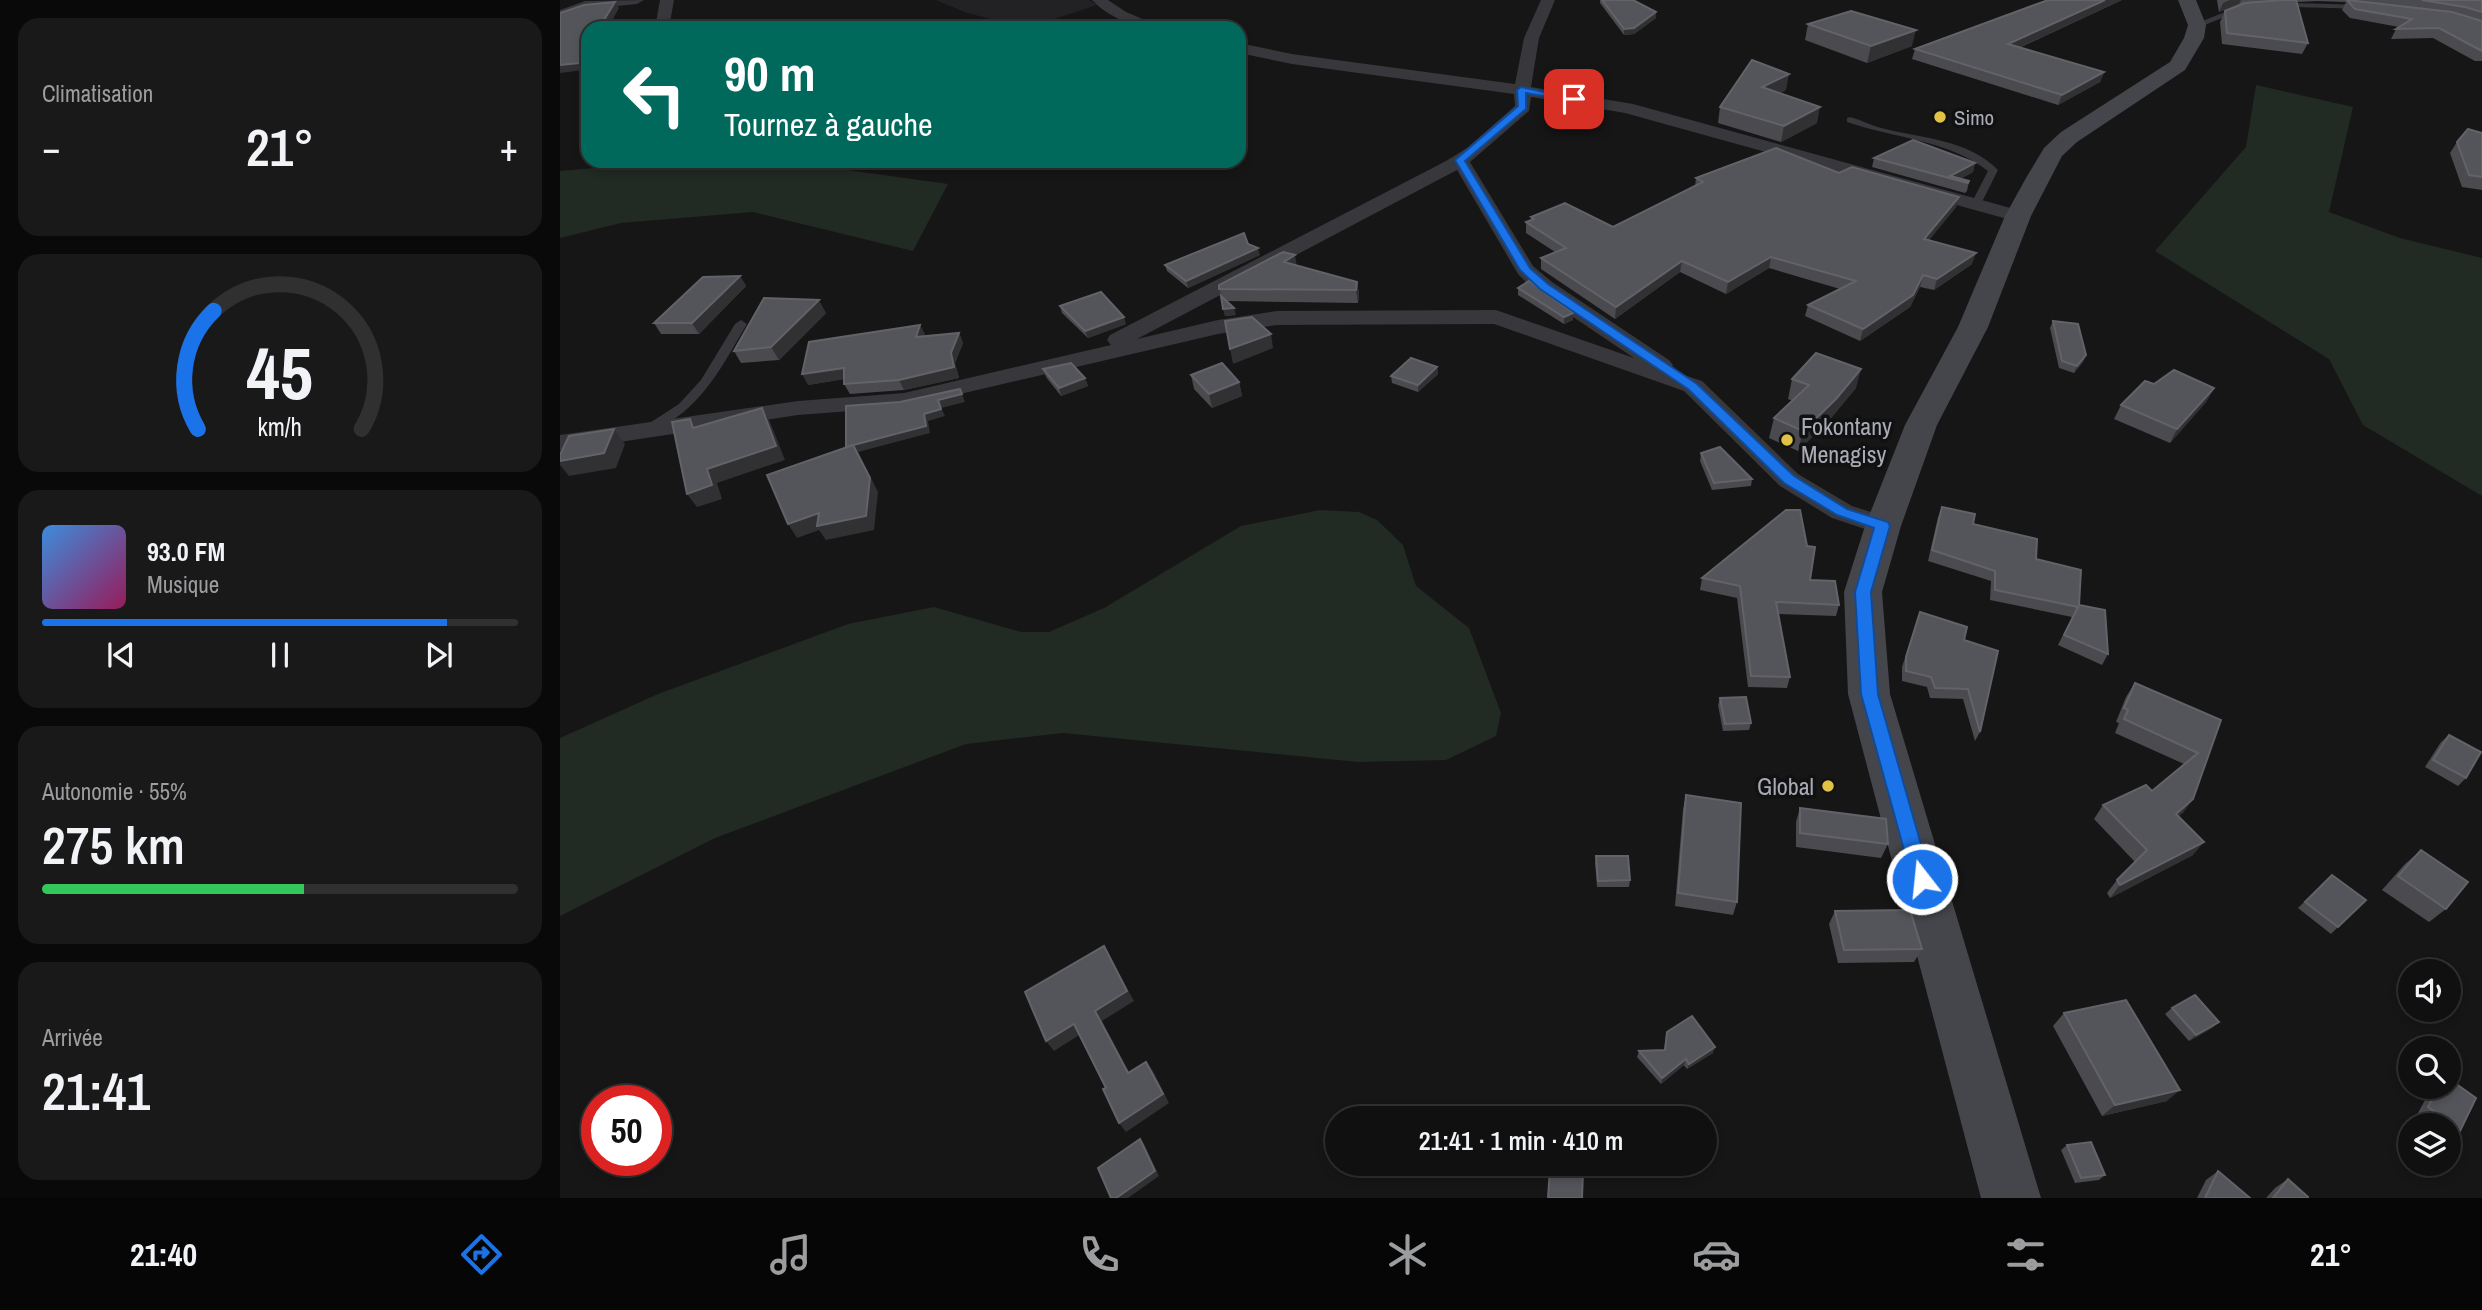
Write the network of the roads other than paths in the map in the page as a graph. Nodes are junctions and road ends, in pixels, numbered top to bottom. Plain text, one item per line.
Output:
1 (637, 0) edge
2 (667, 0) edge
3 (1099, 0) edge
4 (1548, 0) edge
5 (2187, 0) edge
6 (2262, 8) edge
7 (2250, 9) edge
8 (2381, 9) edge
9 (560, 15) edge
10 (663, 21) edge
11 (1138, 21) edge
12 (2197, 25) junction
13 (1246, 49) edge
14 (1521, 90) junction
15 (1850, 120) dead end
16 (1460, 160) junction
17 (1976, 205) junction
18 (2018, 216) junction
19 (741, 324) dead end
20 (1077, 361) junction
21 (1693, 386) junction
22 (650, 429) junction
23 (560, 443) edge
24 (1883, 526) junction
25 (2011, 1198) edge

1 - 9 street
2 - 10 street
3 - 11 street
4 - 14 street
5 - 12 main road
6 - 8 lane
7 - 12 lane
12 - 18 main road
13 - 14 street
14 - 16 street
14 - 17 street
15 - 17 lane
16 - 20 street
16 - 21 street
17 - 18 street
18 - 24 main road
19 - 22 lane
20 - 21 street
20 - 22 street
21 - 24 street
22 - 23 street
24 - 25 main road

